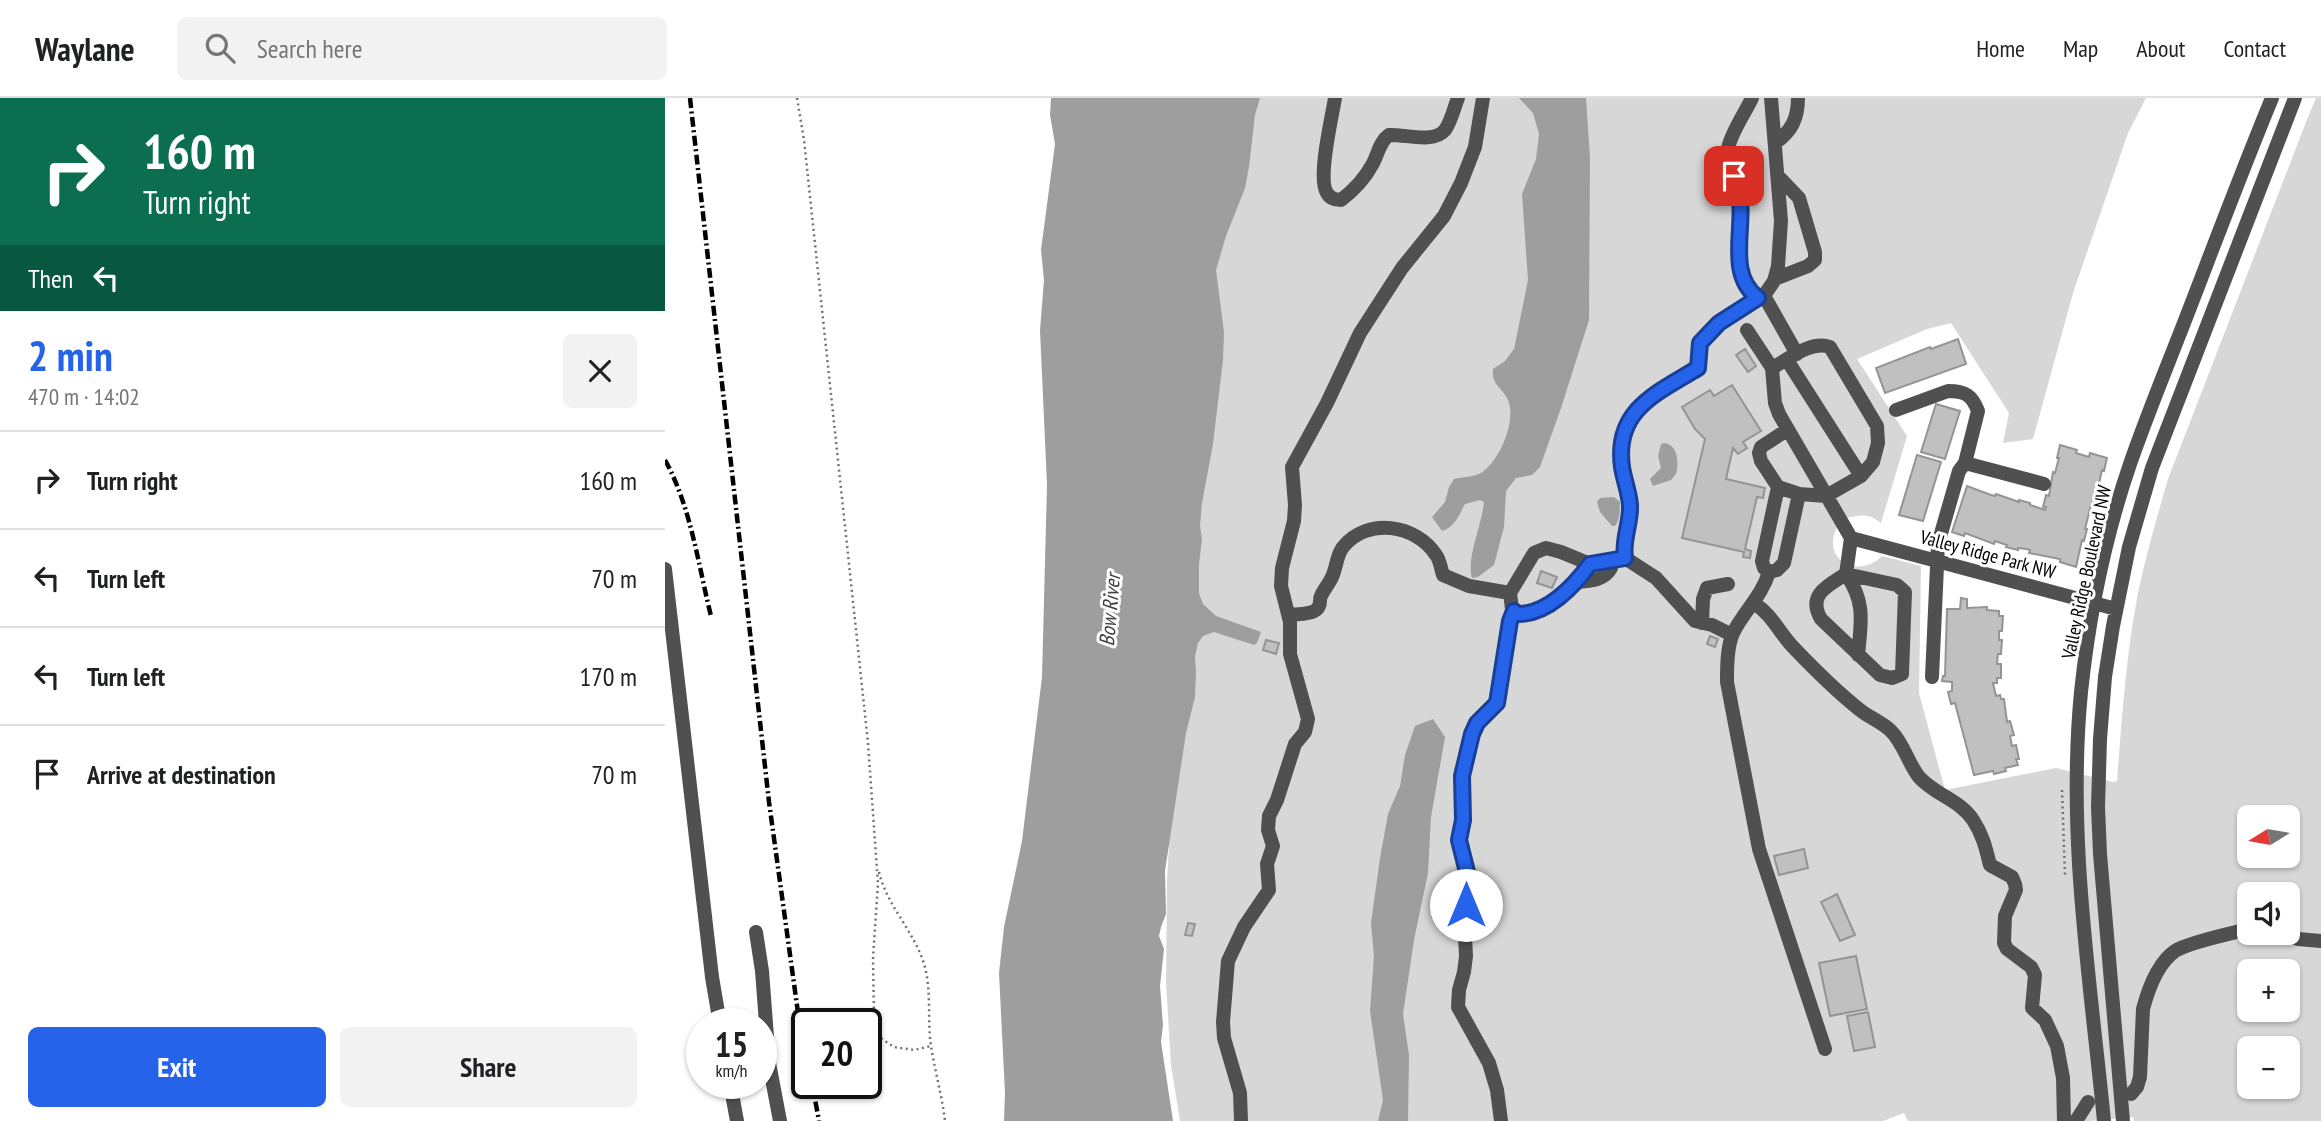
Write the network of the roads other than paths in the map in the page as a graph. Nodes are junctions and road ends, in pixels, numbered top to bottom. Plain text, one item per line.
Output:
1 (1335, 98) edge
2 (1458, 98) edge
3 (1483, 98) edge
4 (1752, 98) edge
5 (1771, 98) edge
6 (1798, 98) edge
7 (2272, 98) edge
8 (2295, 98) edge
9 (1775, 143) junction
10 (1778, 176) junction
11 (1775, 279) junction
12 (1760, 297) junction
13 (1747, 330) dead end
14 (1792, 357) junction
15 (1772, 369) junction
16 (1896, 410) dead end
17 (1787, 430) junction
18 (1965, 463) junction
19 (1861, 476) junction
20 (2044, 484) dead end
21 (1778, 487) junction
22 (1799, 495) junction
23 (1826, 496) junction
24 (1851, 538) junction
25 (1618, 559) junction
26 (1937, 560) junction
27 (1590, 564) junction
28 (665, 569) edge
29 (1769, 572) junction
30 (1846, 574) junction
31 (1576, 582) junction
32 (1728, 584) dead end
33 (1510, 593) junction
34 (1754, 603) junction
35 (2094, 603) junction
36 (2116, 609) junction
37 (1514, 611) junction
38 (1289, 615) junction
39 (1702, 623) junction
40 (1733, 635) junction
41 (1858, 655) junction
42 (1932, 677) dead end
43 (756, 932) dead end
44 (2237, 932) edge
45 (2300, 939) edge
46 (2321, 941) edge
47 (717, 1008) edge
48 (1825, 1049) dead end
49 (2131, 1094) dead end
50 (733, 1099) edge
51 (2088, 1102) dead end
52 (737, 1121) edge
53 (780, 1121) edge
54 (1241, 1121) edge
55 (1501, 1121) edge
56 (2064, 1121) edge
57 (2076, 1121) edge
58 (2103, 1121) edge
59 (2123, 1121) edge

1 - 2 street
3 - 38 street
4 - 12 street
5 - 9 street
6 - 9 street
7 - 35 street, Valley Ridge Boulevard NW
8 - 36 street, Valley Ridge Boulevard NW
9 - 10 street
10 - 11 street
10 - 11 street
11 - 12 street
12 - 14 street
12 - 25 street
13 - 15 street
14 - 15 street
14 - 19 street
14 - 19 street
15 - 17 street
16 - 18 street
17 - 21 street
17 - 23 street
18 - 20 street
18 - 26 street
19 - 23 street
21 - 22 street
21 - 29 street
22 - 23 street
22 - 29 street
23 - 24 street
24 - 26 street, Valley Ridge Park NW
24 - 30 street
25 - 27 street
25 - 31 street
25 - 39 street
26 - 35 street, Valley Ridge Park NW
26 - 42 street
27 - 31 street
27 - 33 street
28 - 47 street
29 - 34 street
30 - 41 street
30 - 41 street
30 - 41 street
31 - 37 street
32 - 39 street
33 - 37 street
33 - 38 street
34 - 40 street
34 - 56 street
35 - 36 street, Valley Ridge Park NW
35 - 58 street, Valley Ridge Boulevard NW
36 - 59 street, Valley Ridge Boulevard NW
37 - 55 street
38 - 54 street
39 - 40 street
40 - 48 street
43 - 53 street
44 - 49 street
45 - 46 street
50 - 52 street
51 - 57 street

